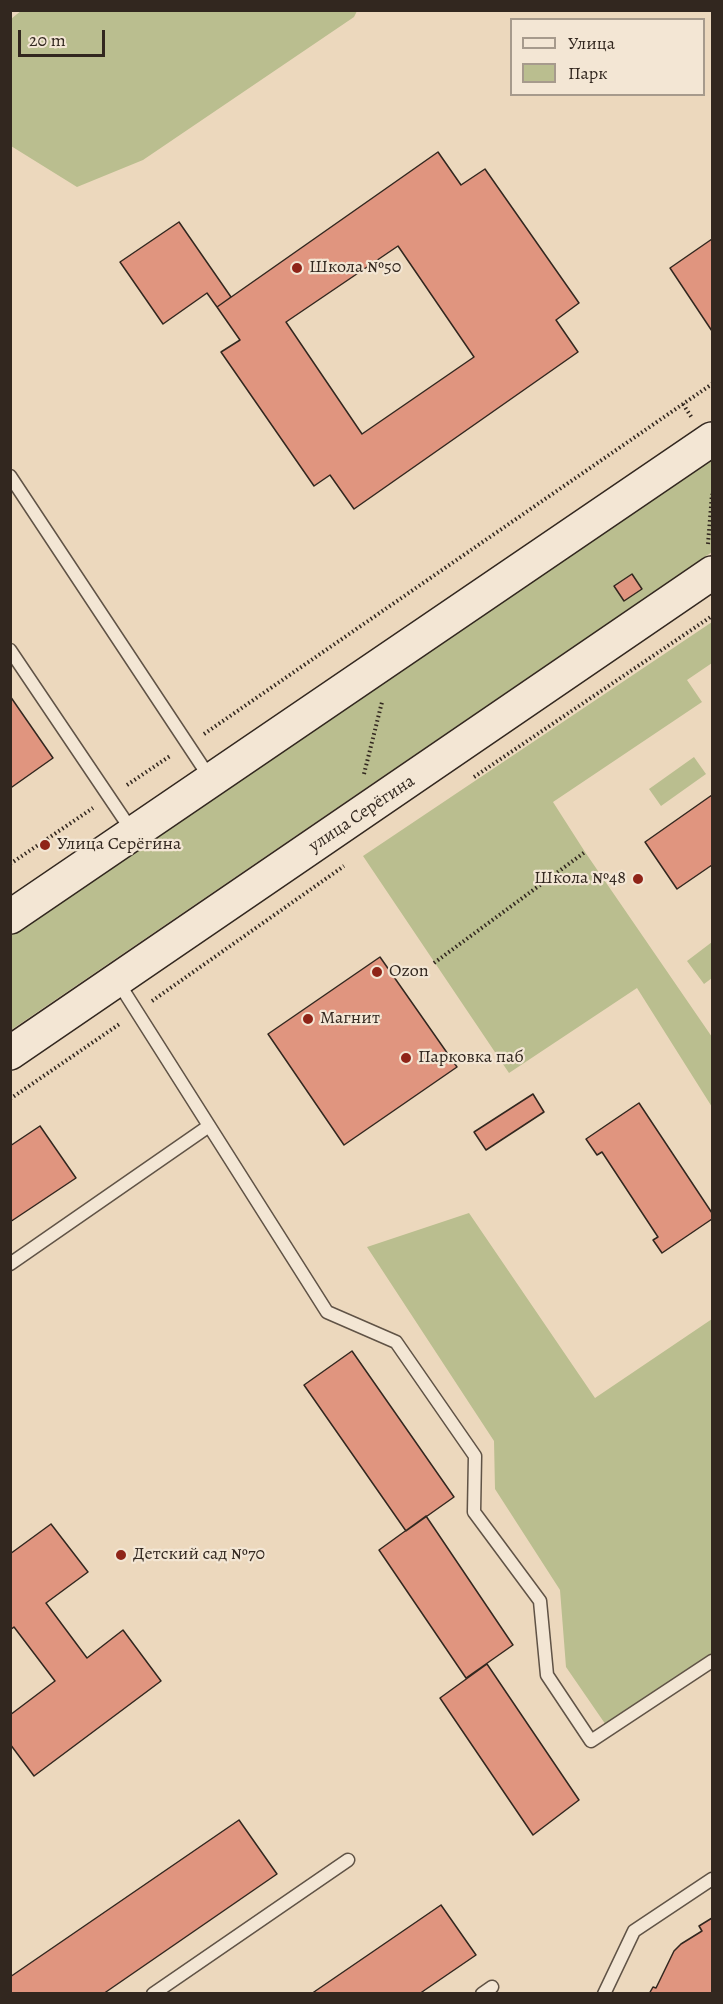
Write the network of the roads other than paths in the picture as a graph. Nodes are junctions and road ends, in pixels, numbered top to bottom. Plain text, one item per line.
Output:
1 (712, 440) edge
2 (10, 476) edge
3 (710, 564) edge
4 (10, 650) edge
5 (212, 781) junction
6 (133, 833) junction
7 (10, 917) edge
8 (118, 981) junction
9 (10, 1053) edge
10 (209, 1126) junction
11 (10, 1264) edge
12 (712, 1661) edge
13 (348, 1860) dead end
14 (712, 1879) edge
15 (153, 1994) edge
16 (604, 1994) edge

1 - 5 main road
2 - 5 lane
3 - 8 main road, улица Серёгина
4 - 6 lane
5 - 6 main road
6 - 7 main road
8 - 9 main road, улица Серёгина
8 - 10 lane
10 - 11 lane
10 - 12 lane
13 - 15 lane
14 - 16 lane

